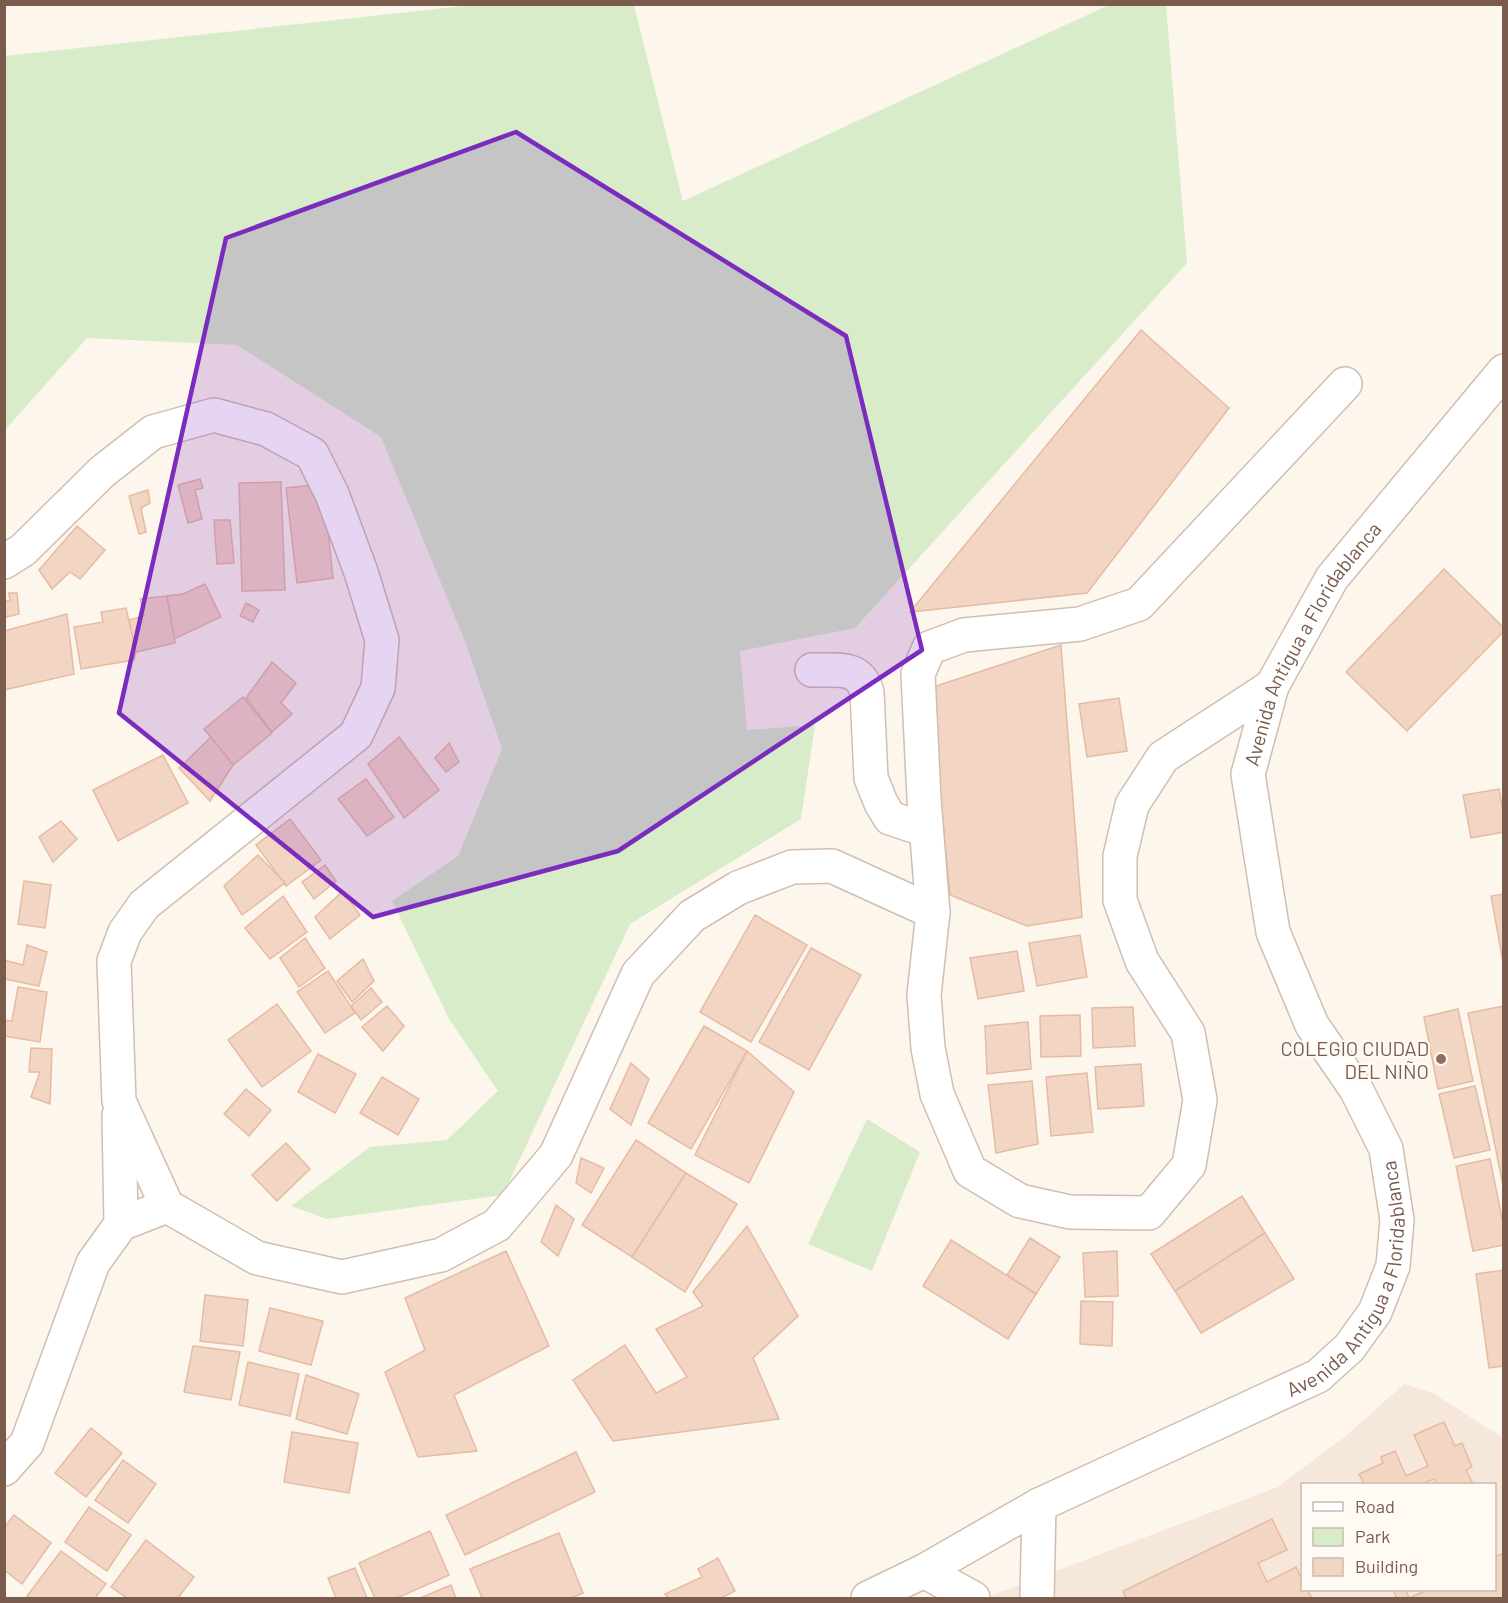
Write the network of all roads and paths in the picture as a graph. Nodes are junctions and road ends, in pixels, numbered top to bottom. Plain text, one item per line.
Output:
1 (1503, 371) edge
2 (1345, 384) dead end
3 (4, 562) edge
4 (812, 670) dead end
5 (1272, 687) junction
6 (926, 830) junction
7 (933, 912) junction
8 (119, 1101) junction
9 (167, 1206) junction
10 (121, 1224) junction
11 (4, 1470) edge
12 (1039, 1504) junction
13 (924, 1571) junction
14 (868, 1599) edge
15 (974, 1599) edge
16 (1037, 1599) edge

1 - 5 street, Avenida Antigua a Floridablanca
2 - 6 street
3 - 8 street
4 - 6 street
5 - 7 street
5 - 12 street, Avenida Antigua a Floridablanca
6 - 7 street
7 - 9 street
8 - 9 street
8 - 10 street
9 - 10 street
10 - 11 street
12 - 13 street, Avenida Antigua a Floridablanca
12 - 16 street
13 - 14 street, Avenida Antigua a Floridablanca
13 - 15 street

